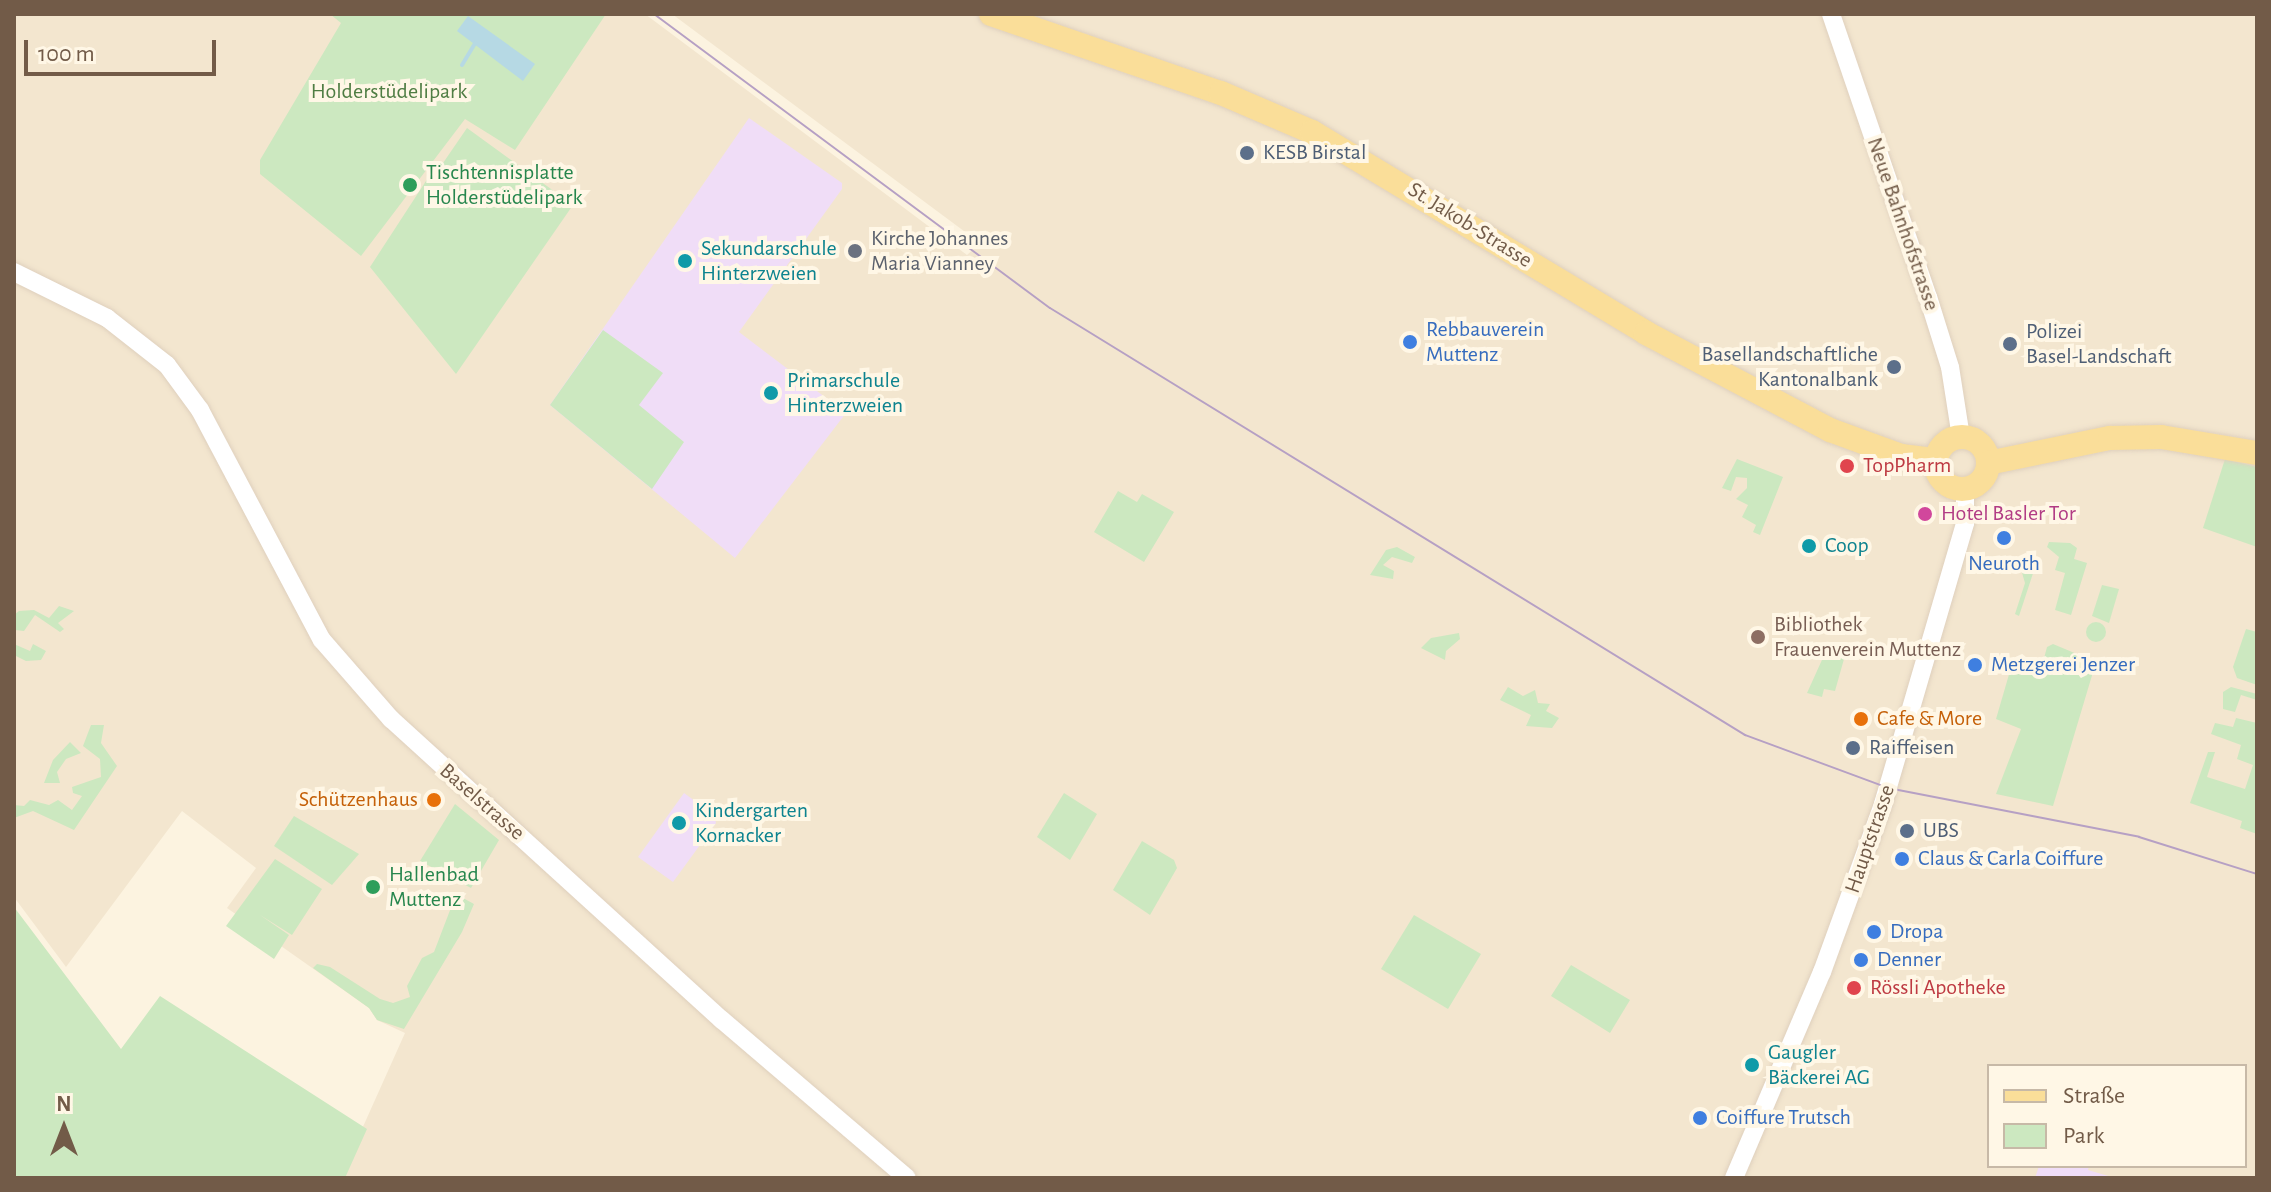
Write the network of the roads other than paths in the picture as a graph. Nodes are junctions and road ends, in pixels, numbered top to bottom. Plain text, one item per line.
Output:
1 (991, 14) edge
2 (1831, 14) edge
3 (14, 272) edge
4 (1961, 437) junction
5 (2257, 453) edge
6 (1936, 460) junction
7 (1988, 463) junction
8 (1965, 489) junction
9 (907, 1178) edge
10 (1734, 1178) edge

1 - 6 main road, St. Jakob-Strasse
2 - 4 street, Neue Bahnhofstrasse
3 - 9 street, Baselstrasse
4 - 6 main road
4 - 7 main road
5 - 7 main road
6 - 8 main road
7 - 8 main road
8 - 10 street, Hauptstrasse

